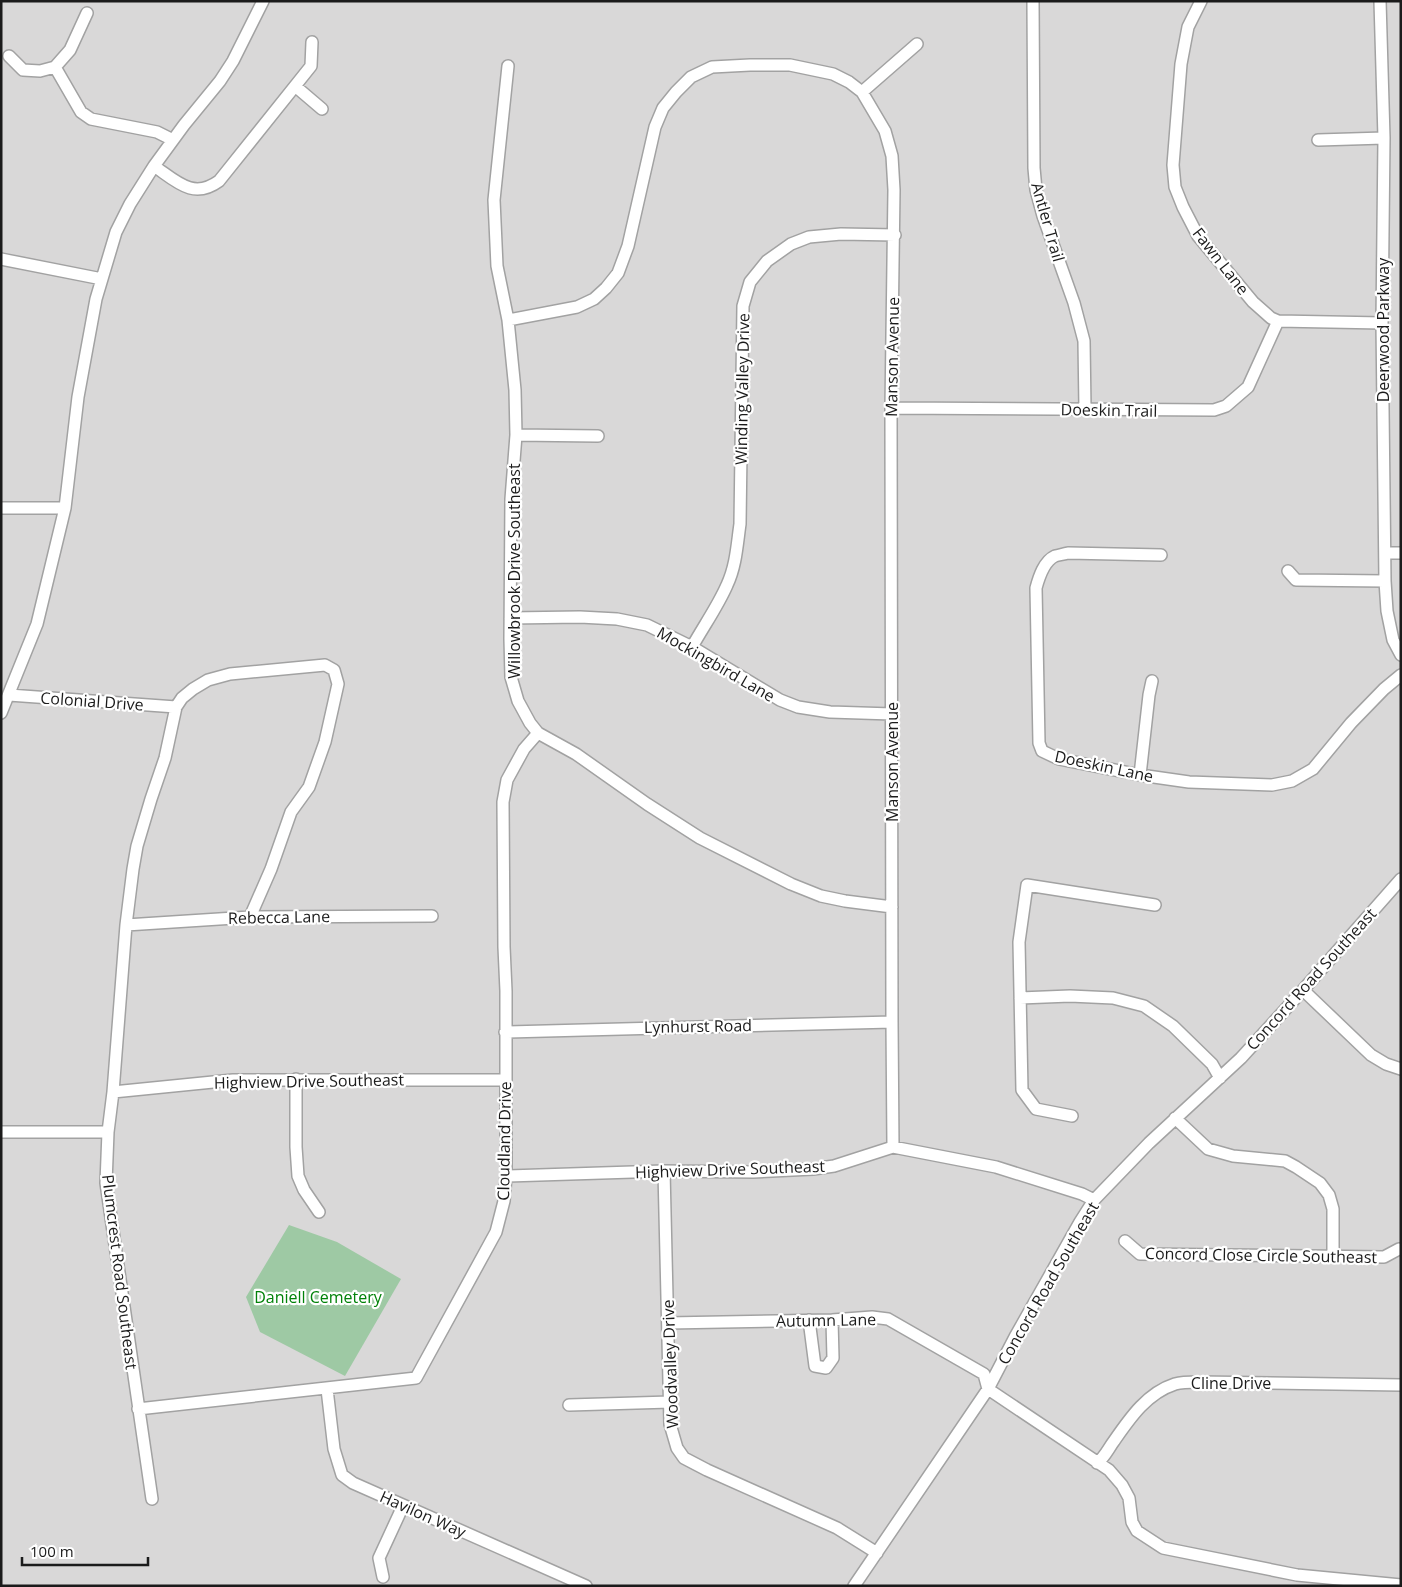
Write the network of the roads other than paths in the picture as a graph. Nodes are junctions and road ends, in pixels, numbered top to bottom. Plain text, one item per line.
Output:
1 (263, 1) edge
2 (1033, 1) edge
3 (1201, 1) edge
4 (1380, 1) edge
5 (87, 13) dead end
6 (312, 42) dead end
7 (916, 44) dead end
8 (9, 56) dead end
9 (508, 66) dead end
10 (56, 67) junction
11 (295, 86) junction
12 (862, 92) junction
13 (322, 109) dead end
14 (1384, 138) junction
15 (173, 140) junction
16 (1318, 140) dead end
17 (154, 166) junction
18 (895, 235) junction
19 (1, 259) edge
20 (102, 279) junction
21 (508, 320) junction
22 (1278, 321) junction
23 (1382, 323) junction
24 (891, 408) junction
25 (1084, 409) junction
26 (516, 435) junction
27 (598, 436) dead end
28 (1, 508) edge
29 (65, 508) junction
30 (1385, 553) junction
31 (1401, 553) edge
32 (1161, 555) dead end
33 (1288, 571) dead end
34 (1385, 581) junction
35 (510, 618) junction
36 (692, 646) junction
37 (1401, 655) edge
38 (1401, 676) edge
39 (1152, 681) dead end
40 (8, 695) junction
41 (176, 707) junction
42 (1, 713) edge
43 (892, 714) junction
44 (538, 733) junction
45 (1140, 775) junction
46 (1401, 879) edge
47 (1155, 906) dead end
48 (892, 907) junction
49 (250, 916) junction
50 (432, 916) dead end
51 (126, 925) junction
52 (1303, 990) junction
53 (1020, 998) junction
54 (892, 1022) junction
55 (506, 1032) junction
56 (1401, 1069) edge
57 (1220, 1078) junction
58 (296, 1079) junction
59 (506, 1080) junction
60 (113, 1092) junction
61 (1072, 1116) dead end
62 (1175, 1118) junction
63 (1, 1132) edge
64 (108, 1132) junction
65 (893, 1147) junction
66 (664, 1171) junction
67 (506, 1176) junction
68 (1094, 1200) junction
69 (319, 1212) dead end
70 (1125, 1241) dead end
71 (1399, 1249) dead end
72 (1333, 1257) junction
73 (810, 1320) junction
74 (832, 1320) junction
75 (668, 1323) junction
76 (1401, 1385) edge
77 (327, 1389) junction
78 (988, 1390) junction
79 (670, 1402) junction
80 (569, 1405) dead end
81 (138, 1409) junction
82 (1097, 1463) junction
83 (152, 1499) dead end
84 (403, 1506) junction
85 (877, 1553) junction
86 (383, 1577) dead end
87 (1388, 1585) edge
88 (586, 1586) edge
89 (854, 1586) edge
90 (1401, 1586) edge

1 - 15 street
2 - 25 street, Antler Trail
3 - 22 street, Fawn Lane
4 - 14 street, Deerwood Parkway
5 - 10 street
6 - 11 street
7 - 12 street
8 - 10 street
9 - 21 street, Willowbrook Drive Southeast
10 - 15 street
11 - 13 street
11 - 17 street
12 - 18 street, Manson Avenue
12 - 21 street, Manson Avenue
14 - 16 street
14 - 23 street, Deerwood Parkway
15 - 17 street
17 - 20 street
18 - 24 street, Manson Avenue
18 - 36 street, Winding Valley Drive
19 - 20 street
20 - 29 street
21 - 26 street, Willowbrook Drive Southeast
22 - 23 street
22 - 25 street, Doeskin Trail
23 - 30 street, Deerwood Parkway
24 - 25 street, Doeskin Trail
24 - 43 street, Manson Avenue
26 - 27 street
26 - 35 street, Willowbrook Drive Southeast
28 - 29 street
29 - 40 street
30 - 31 street
30 - 34 street, Deerwood Parkway
32 - 45 street, Doeskin Lane
33 - 34 street
34 - 37 street, Deerwood Parkway
35 - 36 street, Mockingbird Lane
35 - 44 street, Willowbrook Drive Southeast
36 - 43 street, Mockingbird Lane
38 - 45 street, Doeskin Lane
39 - 45 street
40 - 41 street, Colonial Drive
40 - 42 street
41 - 49 street
41 - 51 street, Plumcrest Road Southeast
43 - 48 street, Manson Avenue
44 - 48 street, Willowbrook Drive Southeast
44 - 55 street, Cloudland Drive
46 - 52 street, Concord Road Southeast
47 - 53 street
48 - 54 street, Manson Avenue
49 - 50 street, Rebecca Lane
49 - 51 street, Rebecca Lane
51 - 60 street, Plumcrest Road Southeast
52 - 56 street
52 - 57 street, Concord Road Southeast
53 - 57 street
53 - 61 street
54 - 55 street, Lynhurst Road
54 - 65 street, Manson Avenue
55 - 59 street, Cloudland Drive
57 - 62 street, Concord Road Southeast
58 - 59 street, Highview Drive Southeast
58 - 60 street, Highview Drive Southeast
58 - 69 street
59 - 67 street, Cloudland Drive
60 - 64 street, Plumcrest Road Southeast
62 - 68 street, Concord Road Southeast
62 - 72 street
63 - 64 street
64 - 81 street, Plumcrest Road Southeast
65 - 66 street, Highview Drive Southeast
65 - 68 street, Highview Drive Southeast
66 - 67 street, Highview Drive Southeast
66 - 75 street, Woodvalley Drive
67 - 77 street, Cloudland Drive
68 - 78 street, Concord Road Southeast
70 - 72 street, Concord Close Circle Southeast
71 - 72 street, Concord Close Circle Southeast
73 - 74 street, Autumn Lane
73 - 74 street
73 - 75 street, Autumn Lane
74 - 78 street, Autumn Lane
75 - 79 street, Woodvalley Drive
76 - 82 street, Cline Drive
77 - 81 street, Cloudland Drive
77 - 84 street, Havilon Way
78 - 82 street
78 - 85 street, Concord Road Southeast
79 - 80 street
79 - 85 street, Woodvalley Drive
81 - 83 street, Plumcrest Road Southeast
82 - 87 street
84 - 86 street
84 - 88 street, Havilon Way
85 - 89 street, Concord Road Southeast
87 - 90 street

